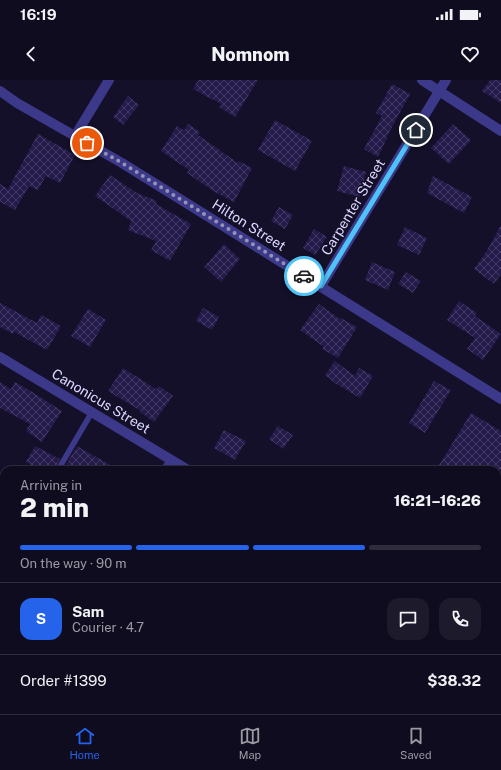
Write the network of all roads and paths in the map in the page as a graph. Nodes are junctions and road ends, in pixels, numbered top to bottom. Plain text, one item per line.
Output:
1 (109, 80) edge
2 (422, 80) edge
3 (446, 80) edge
4 (0, 91) edge
5 (439, 91) junction
6 (501, 130) edge
7 (75, 136) junction
8 (321, 286) junction
9 (0, 357) edge
10 (501, 400) edge
11 (92, 412) junction
12 (170, 459) junction
13 (60, 466) edge
14 (166, 466) edge
15 (181, 466) edge

1 - 7 street
2 - 5 street
3 - 5 street, Carpenter Street
4 - 7 street, Hilton Street
5 - 6 street
5 - 8 street, Carpenter Street
7 - 8 street, Hilton Street
8 - 10 street, Hilton Street
9 - 11 street, Canonicus Street
11 - 12 street, Canonicus Street
11 - 13 lane
12 - 14 lane
12 - 15 street, Canonicus Street

